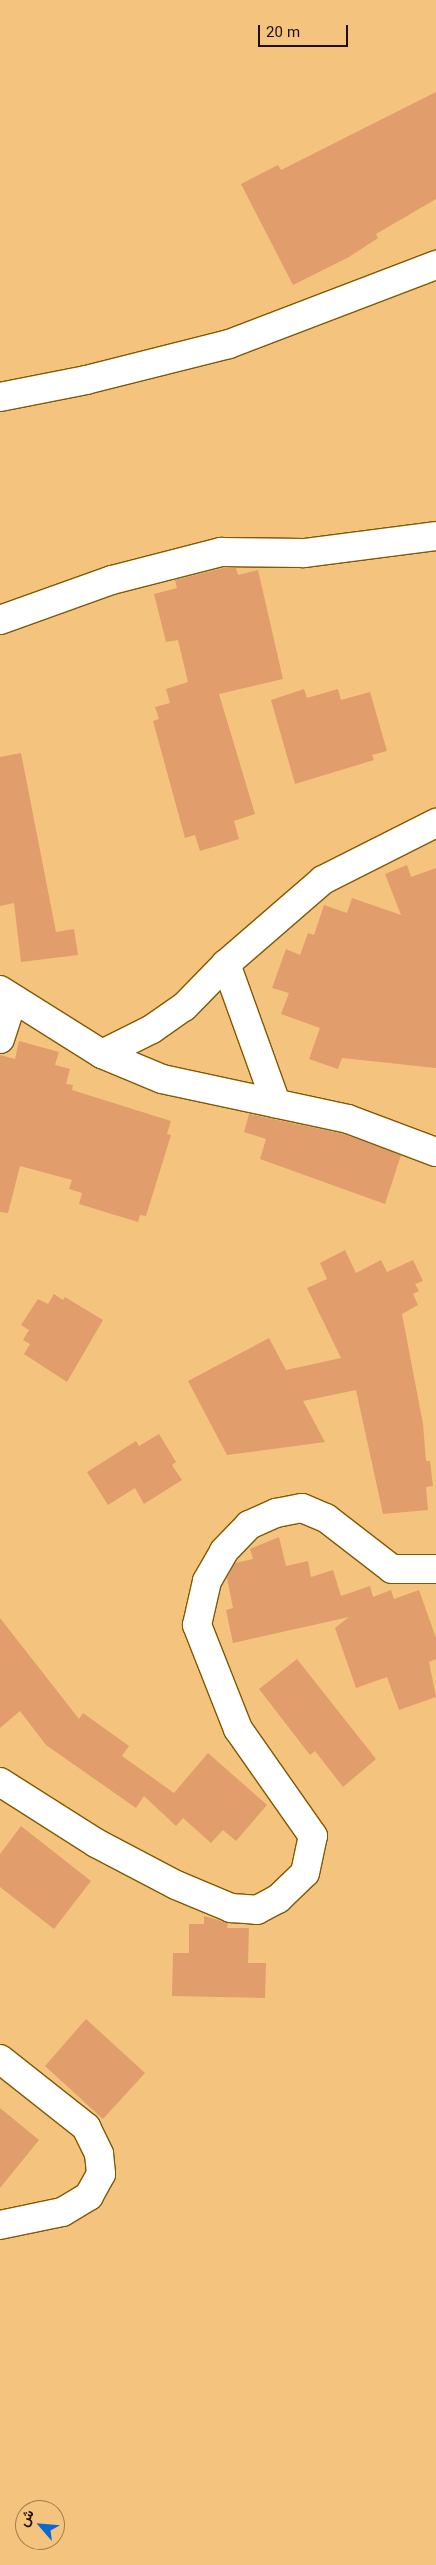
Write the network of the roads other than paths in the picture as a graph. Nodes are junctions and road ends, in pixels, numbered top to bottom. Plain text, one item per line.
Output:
1 (436, 265) edge
2 (0, 397) edge
3 (436, 536) edge
4 (0, 620) edge
5 (436, 823) edge
6 (226, 964) junction
7 (6, 996) edge
8 (0, 1039) edge
9 (102, 1054) junction
10 (276, 1103) junction
11 (436, 1152) edge
12 (436, 1569) edge
13 (0, 1782) edge
14 (0, 2059) edge
15 (0, 2225) edge

1 - 2 street
3 - 4 street
5 - 6 street
6 - 9 street
6 - 10 street
7 - 8 street
7 - 9 street
9 - 10 street
10 - 11 street
12 - 13 street
14 - 15 street

